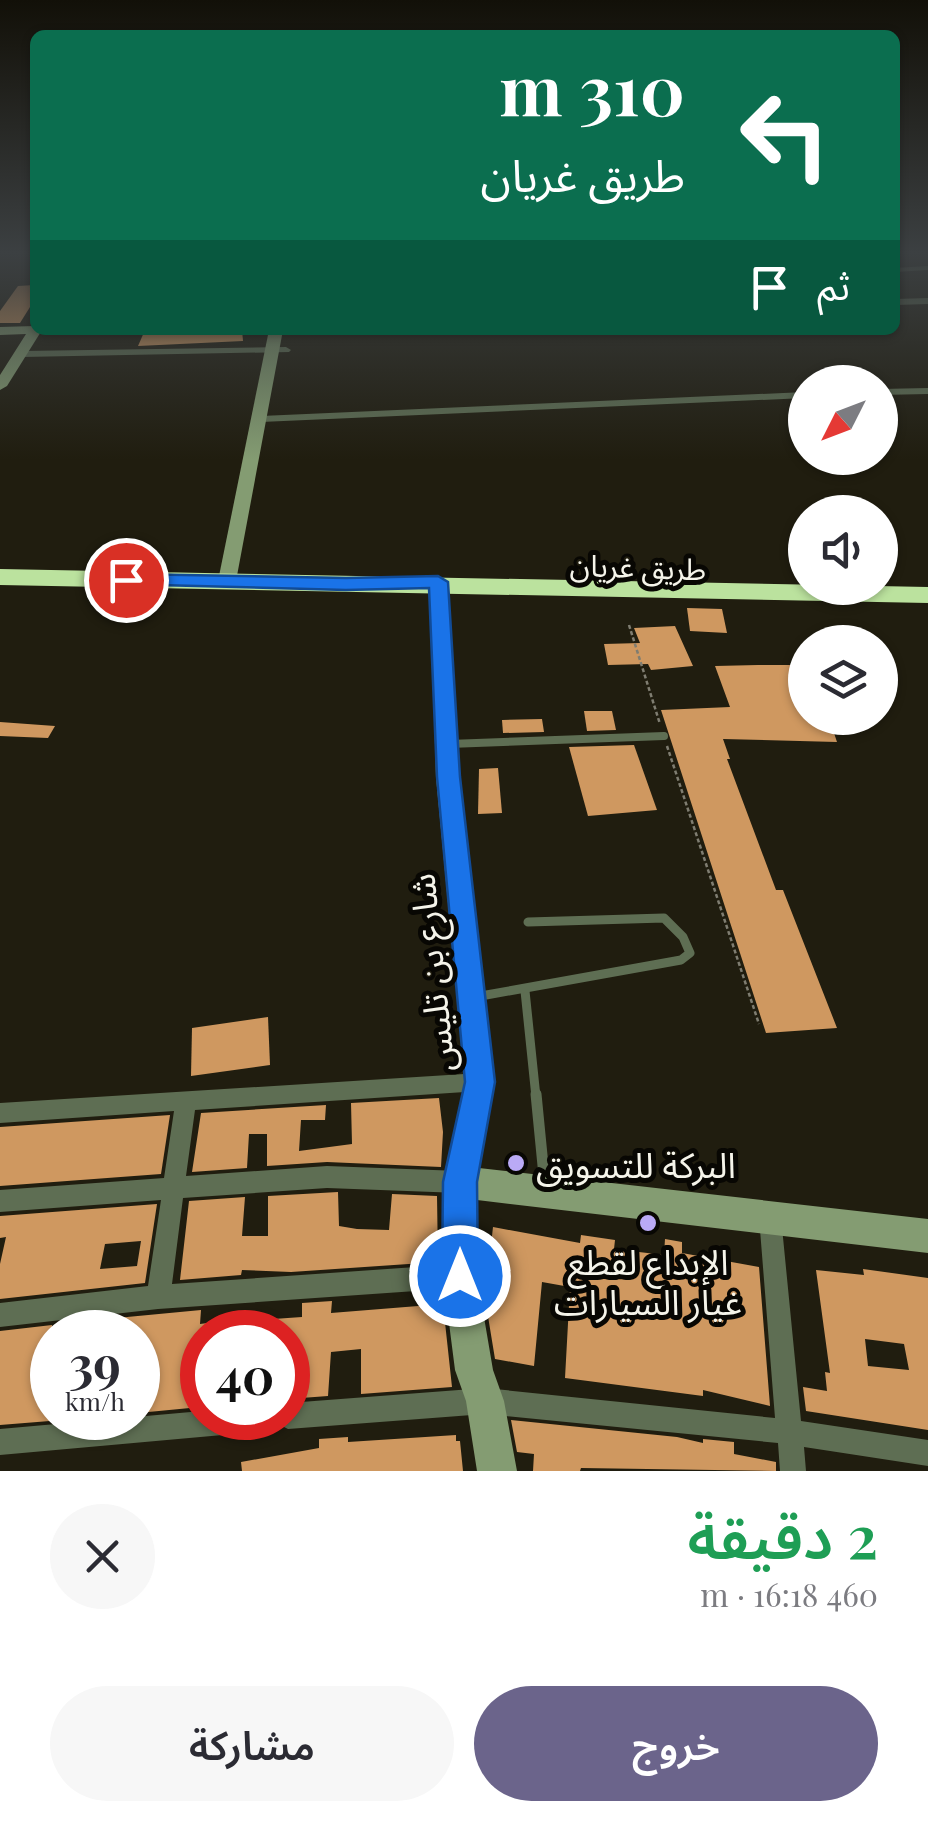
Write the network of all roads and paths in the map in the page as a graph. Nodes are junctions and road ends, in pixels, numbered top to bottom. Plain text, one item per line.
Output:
1 (30, 330) edge
2 (0, 331) edge
3 (32, 335) edge
4 (277, 335) edge
5 (287, 335) edge
6 (280, 350) junction
7 (22, 354) junction
8 (0, 386) edge
9 (928, 391) edge
10 (898, 392) edge
11 (788, 396) edge
12 (269, 418) junction
13 (0, 577) edge
14 (235, 581) junction
15 (438, 587) junction
16 (928, 594) edge
17 (928, 608) edge
18 (628, 626) dead end
19 (664, 736) junction
20 (449, 744) junction
21 (528, 922) dead end
22 (524, 991) junction
23 (471, 998) junction
24 (759, 1024) dead end
25 (480, 1082) junction
26 (186, 1104) junction
27 (0, 1113) edge
28 (460, 1182) junction
29 (176, 1188) junction
30 (546, 1193) junction
31 (0, 1202) edge
32 (770, 1216) junction
33 (928, 1236) edge
34 (460, 1276) junction
35 (158, 1297) junction
36 (0, 1315) edge
37 (485, 1401) junction
38 (310, 1414) edge
39 (180, 1426) edge
40 (792, 1432) junction
41 (0, 1442) edge
42 (928, 1453) edge
43 (496, 1471) edge
44 (794, 1471) edge

1 - 2 street
3 - 7 street
4 - 6 street
5 - 6 street
6 - 7 street
6 - 12 street
7 - 8 street
9 - 10 street
11 - 12 street
12 - 14 street
13 - 14 highway, طريق غريان
14 - 15 highway, طريق غريان
15 - 16 highway, طريق غريان
15 - 17 highway, طريق غريان
15 - 20 street, شارع بن تليس
18 - 19 path
19 - 20 lane
19 - 24 path
20 - 23 street, شارع بن تليس
21 - 22 lane
22 - 23 lane
22 - 30 lane
23 - 25 street, شارع بن تليس
25 - 26 street
25 - 28 street, شارع بن تليس
26 - 27 street
26 - 29 street
28 - 29 street
28 - 30 street
28 - 34 street, شارع بن تليس
29 - 31 street
29 - 35 street
30 - 32 street
32 - 33 street
32 - 40 street
34 - 35 street
34 - 37 street, شارع بن تليس
35 - 36 street
37 - 38 street
37 - 40 street
37 - 43 street, شارع بن تليس
39 - 41 street
40 - 42 street
40 - 44 street

